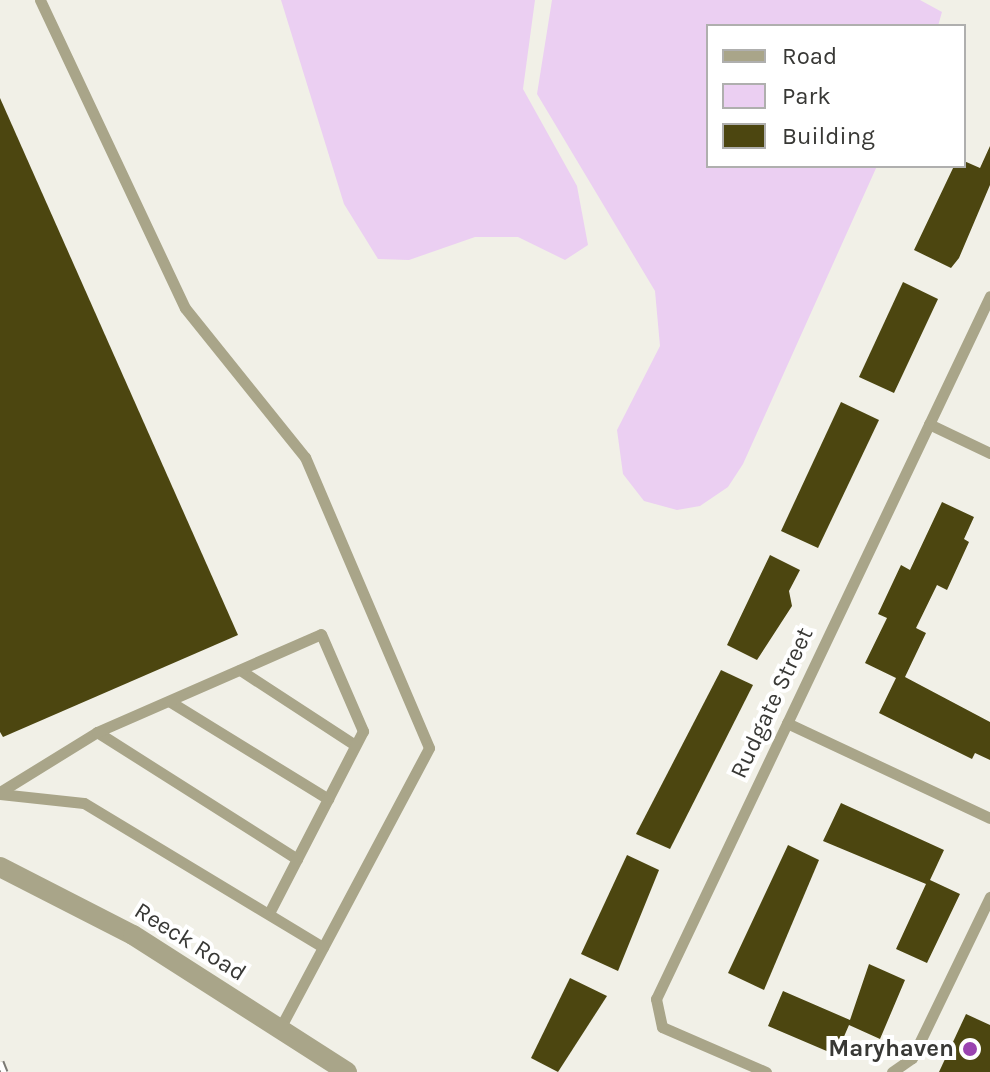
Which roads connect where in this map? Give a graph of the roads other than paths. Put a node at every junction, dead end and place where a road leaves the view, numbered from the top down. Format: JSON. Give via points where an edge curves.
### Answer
{"nodes":[{"id":1,"x":40,"y":0,"type":"edge"},
{"id":2,"x":990,"y":296,"type":"edge"},
{"id":3,"x":929,"y":424,"type":"junction"},
{"id":4,"x":990,"y":453,"type":"edge"},
{"id":5,"x":240,"y":670,"type":"junction"},
{"id":6,"x":169,"y":701,"type":"junction"},
{"id":7,"x":787,"y":723,"type":"junction"},
{"id":8,"x":97,"y":732,"type":"junction"},
{"id":9,"x":355,"y":745,"type":"junction"},
{"id":10,"x":0,"y":793,"type":"edge"},
{"id":11,"x":328,"y":799,"type":"junction"},
{"id":12,"x":990,"y":818,"type":"edge"},
{"id":13,"x":297,"y":859,"type":"junction"},
{"id":14,"x":0,"y":867,"type":"edge"},
{"id":15,"x":990,"y":897,"type":"edge"},
{"id":16,"x":269,"y":913,"type":"junction"},
{"id":17,"x":323,"y":947,"type":"junction"},
{"id":18,"x":280,"y":1028,"type":"junction"},
{"id":19,"x":898,"y":1070,"type":"edge"},
{"id":20,"x":347,"y":1072,"type":"edge"},
{"id":21,"x":766,"y":1072,"type":"edge"}],
"edges":[{"from":1,"to":17,"type":"lane","via":[[185,308],[305,457],[429,748]]},
{"from":2,"to":3,"type":"lane","name":"Rudgate Street"},
{"from":3,"to":4,"type":"lane"},
{"from":3,"to":7,"type":"lane","name":"Rudgate Street"},
{"from":5,"to":6,"type":"lane"},
{"from":5,"to":9,"type":"lane"},
{"from":5,"to":9,"type":"lane","via":[[321,634],[363,731]]},
{"from":6,"to":8,"type":"lane"},
{"from":6,"to":11,"type":"lane"},
{"from":7,"to":12,"type":"lane"},
{"from":7,"to":21,"type":"lane","name":"Rudgate Street","via":[[654,1014],[662,1027]]},
{"from":8,"to":10,"type":"lane"},
{"from":8,"to":13,"type":"lane"},
{"from":9,"to":11,"type":"lane"},
{"from":10,"to":16,"type":"lane","via":[[84,803]]},
{"from":11,"to":13,"type":"lane"},
{"from":13,"to":16,"type":"lane"},
{"from":14,"to":18,"type":"street","name":"Reeck Road","via":[[133,935]]},
{"from":15,"to":19,"type":"lane","via":[[912,1058]]},
{"from":16,"to":17,"type":"lane"},
{"from":17,"to":18,"type":"lane"},
{"from":18,"to":20,"type":"street","name":"Reeck Road"}]}
